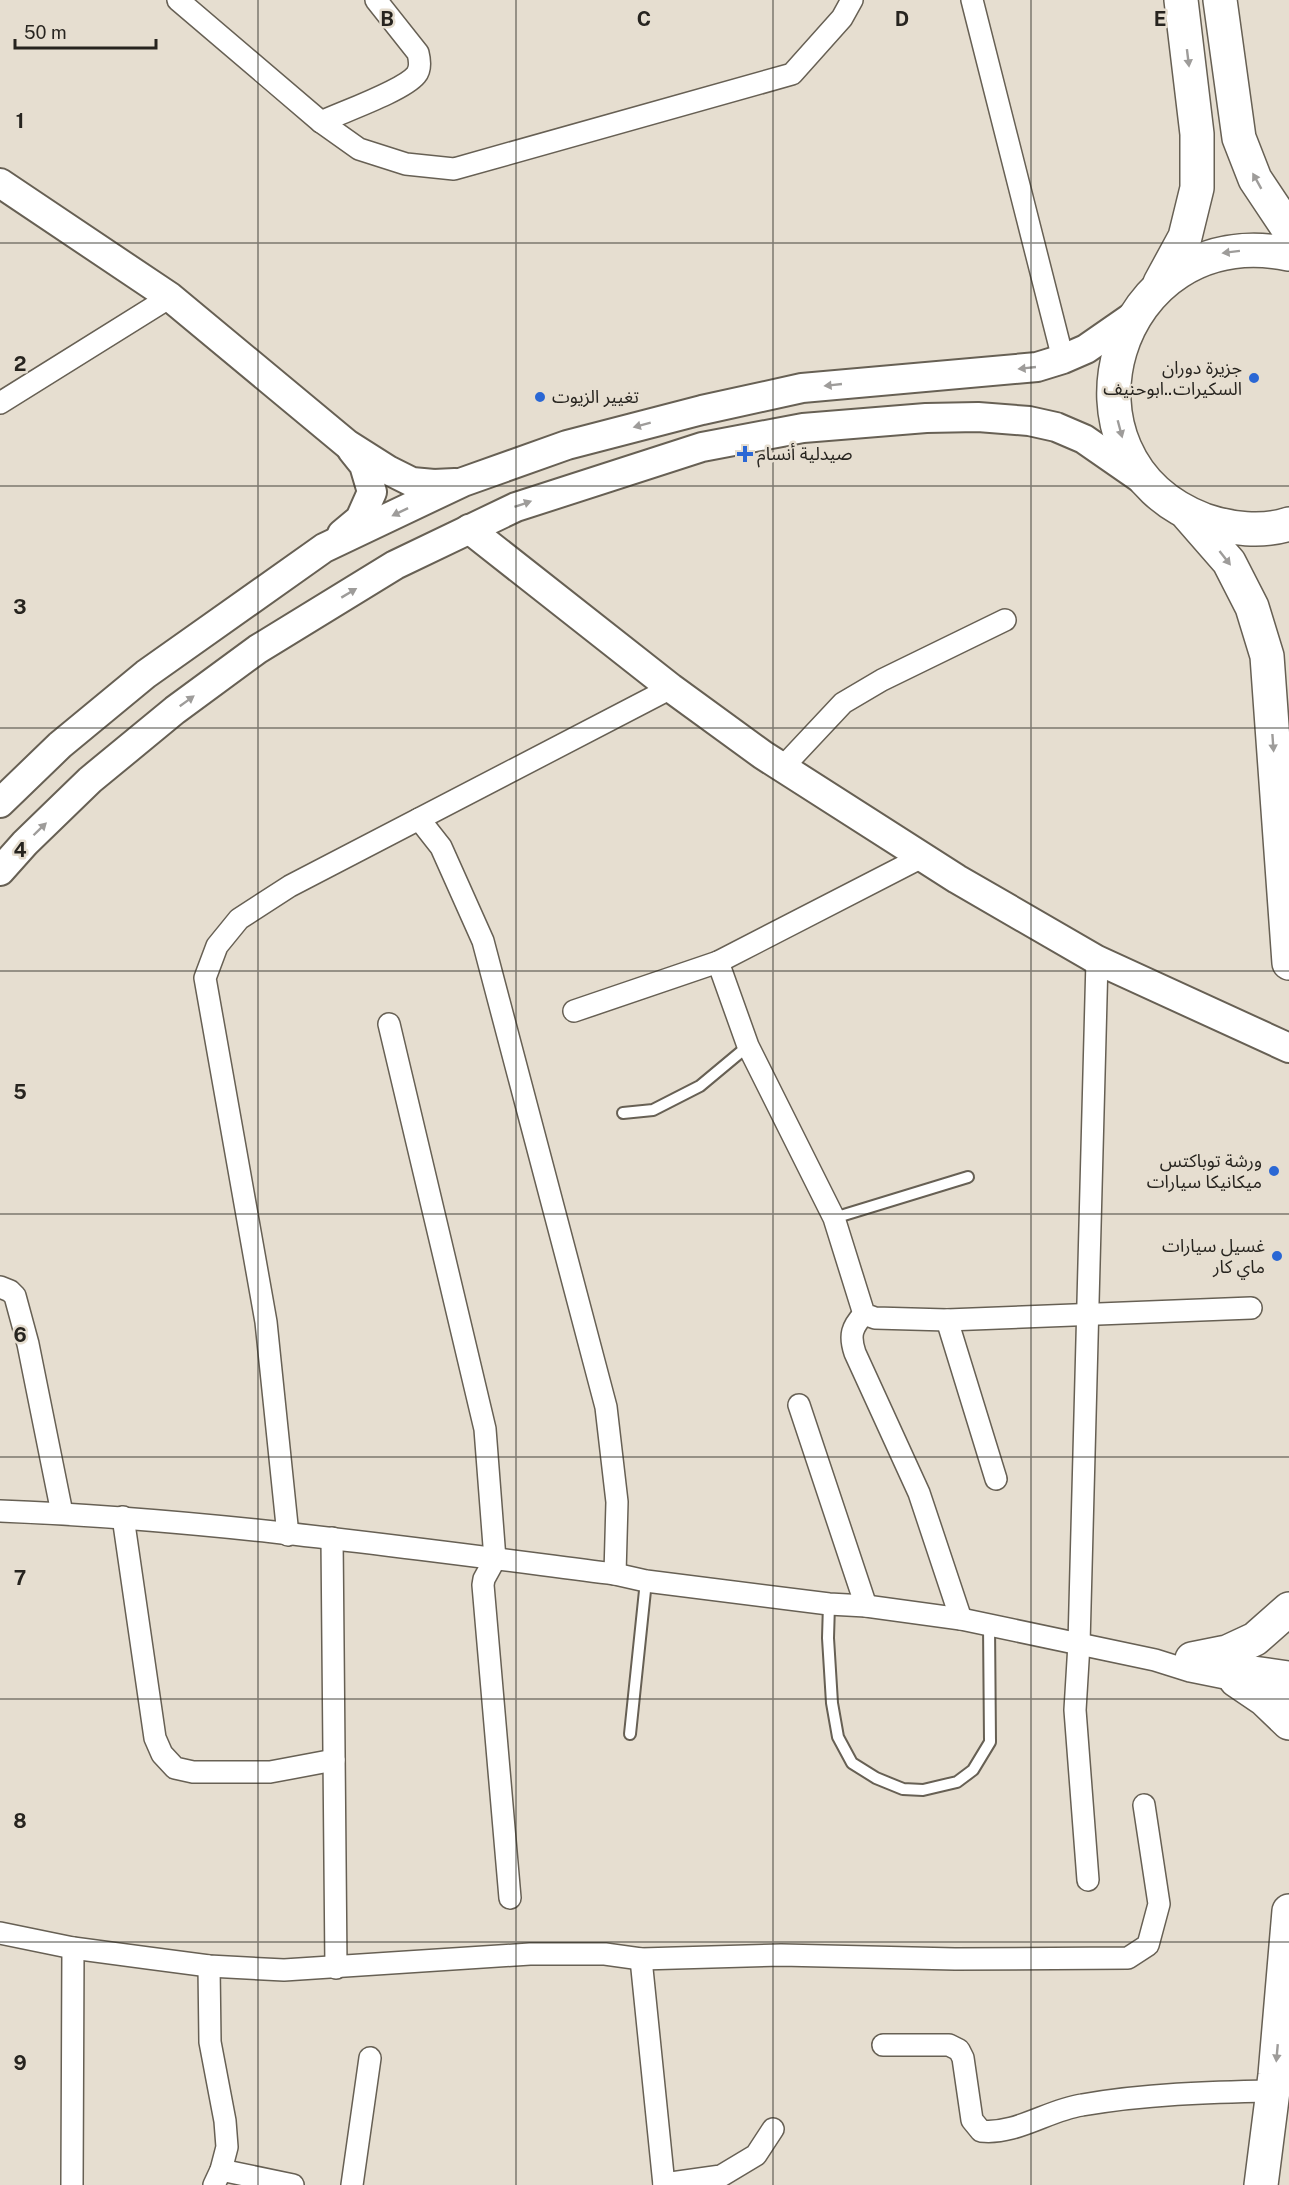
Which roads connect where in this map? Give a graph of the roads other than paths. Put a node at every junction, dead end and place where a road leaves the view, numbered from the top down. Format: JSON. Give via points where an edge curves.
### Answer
{"nodes":[{"id":1,"x":178,"y":0,"type":"edge"},
{"id":2,"x":376,"y":0,"type":"edge"},
{"id":3,"x":852,"y":0,"type":"edge"},
{"id":4,"x":972,"y":0,"type":"edge"},
{"id":5,"x":1181,"y":0,"type":"edge"},
{"id":6,"x":1220,"y":0,"type":"edge"},
{"id":7,"x":321,"y":122,"type":"junction"},
{"id":8,"x":0,"y":183,"type":"edge"},
{"id":9,"x":1289,"y":230,"type":"edge"},
{"id":10,"x":1289,"y":255,"type":"edge"},
{"id":11,"x":1157,"y":288,"type":"junction"},
{"id":12,"x":170,"y":297,"type":"junction"},
{"id":13,"x":1135,"y":315,"type":"junction"},
{"id":14,"x":1063,"y":359,"type":"junction"},
{"id":15,"x":0,"y":403,"type":"edge"},
{"id":16,"x":347,"y":444,"type":"junction"},
{"id":17,"x":463,"y":482,"type":"junction"},
{"id":18,"x":1150,"y":484,"type":"junction"},
{"id":19,"x":1187,"y":513,"type":"junction"},
{"id":20,"x":1289,"y":524,"type":"edge"},
{"id":21,"x":469,"y":529,"type":"junction"},
{"id":22,"x":324,"y":548,"type":"junction"},
{"id":23,"x":1005,"y":620,"type":"dead end"},
{"id":24,"x":671,"y":688,"type":"junction"},
{"id":25,"x":783,"y":768,"type":"junction"},
{"id":26,"x":0,"y":804,"type":"edge"},
{"id":27,"x":419,"y":819,"type":"junction"},
{"id":28,"x":922,"y":857,"type":"junction"},
{"id":29,"x":0,"y":871,"type":"edge"},
{"id":30,"x":1097,"y":960,"type":"junction"},
{"id":31,"x":718,"y":962,"type":"junction"},
{"id":32,"x":1289,"y":963,"type":"edge"},
{"id":33,"x":574,"y":1011,"type":"dead end"},
{"id":34,"x":389,"y":1024,"type":"dead end"},
{"id":35,"x":748,"y":1047,"type":"junction"},
{"id":36,"x":1289,"y":1048,"type":"edge"},
{"id":37,"x":623,"y":1113,"type":"dead end"},
{"id":38,"x":968,"y":1177,"type":"dead end"},
{"id":39,"x":834,"y":1218,"type":"junction"},
{"id":40,"x":0,"y":1287,"type":"edge"},
{"id":41,"x":1251,"y":1308,"type":"dead end"},
{"id":42,"x":864,"y":1314,"type":"junction"},
{"id":43,"x":1088,"y":1314,"type":"junction"},
{"id":44,"x":946,"y":1320,"type":"junction"},
{"id":45,"x":799,"y":1405,"type":"dead end"},
{"id":46,"x":996,"y":1479,"type":"dead end"},
{"id":47,"x":0,"y":1511,"type":"edge"},
{"id":48,"x":62,"y":1514,"type":"junction"},
{"id":49,"x":123,"y":1517,"type":"junction"},
{"id":50,"x":288,"y":1535,"type":"junction"},
{"id":51,"x":332,"y":1538,"type":"junction"},
{"id":52,"x":495,"y":1559,"type":"junction"},
{"id":53,"x":615,"y":1574,"type":"junction"},
{"id":54,"x":646,"y":1581,"type":"junction"},
{"id":55,"x":829,"y":1604,"type":"junction"},
{"id":56,"x":866,"y":1606,"type":"junction"},
{"id":57,"x":1289,"y":1609,"type":"edge"},
{"id":58,"x":961,"y":1619,"type":"junction"},
{"id":59,"x":989,"y":1625,"type":"junction"},
{"id":60,"x":1079,"y":1644,"type":"junction"},
{"id":61,"x":1192,"y":1659,"type":"junction"},
{"id":62,"x":1155,"y":1660,"type":"junction"},
{"id":63,"x":1289,"y":1672,"type":"edge"},
{"id":64,"x":1236,"y":1680,"type":"junction"},
{"id":65,"x":1289,"y":1691,"type":"edge"},
{"id":66,"x":1289,"y":1723,"type":"edge"},
{"id":67,"x":630,"y":1734,"type":"dead end"},
{"id":68,"x":334,"y":1760,"type":"junction"},
{"id":69,"x":1144,"y":1805,"type":"dead end"},
{"id":70,"x":1088,"y":1880,"type":"dead end"},
{"id":71,"x":510,"y":1898,"type":"dead end"},
{"id":72,"x":1289,"y":1911,"type":"edge"},
{"id":73,"x":0,"y":1933,"type":"edge"},
{"id":74,"x":73,"y":1948,"type":"junction"},
{"id":75,"x":641,"y":1959,"type":"junction"},
{"id":76,"x":209,"y":1966,"type":"junction"},
{"id":77,"x":336,"y":1968,"type":"junction"},
{"id":78,"x":883,"y":2045,"type":"dead end"},
{"id":79,"x":370,"y":2058,"type":"dead end"},
{"id":80,"x":1273,"y":2091,"type":"junction"},
{"id":81,"x":773,"y":2129,"type":"dead end"},
{"id":82,"x":217,"y":2178,"type":"edge"},
{"id":83,"x":72,"y":2185,"type":"edge"},
{"id":84,"x":292,"y":2185,"type":"edge"},
{"id":85,"x":352,"y":2185,"type":"edge"},
{"id":86,"x":664,"y":2185,"type":"edge"},
{"id":87,"x":1261,"y":2185,"type":"edge"}],
"edges":[{"from":1,"to":7,"type":"street"},
{"from":2,"to":7,"type":"street","via":[[418,53],[421,63],[417,74],[404,86]]},
{"from":3,"to":7,"type":"street","via":[[843,18],[792,74],[454,169],[406,164],[359,149]]},
{"from":4,"to":14,"type":"street"},
{"from":5,"to":11,"type":"main road","one_way":true,"via":[[1197,134],[1197,188],[1185,237]]},
{"from":9,"to":6,"type":"main road","one_way":true,"via":[[1255,179],[1239,138]]},
{"from":8,"to":12,"type":"main road"},
{"from":10,"to":11,"type":"main road","one_way":true,"via":[[1253,250],[1218,254],[1185,267]]},
{"from":11,"to":13,"type":"main road"},
{"from":12,"to":15,"type":"street"},
{"from":12,"to":16,"type":"main road"},
{"from":13,"to":14,"type":"main road","via":[[1086,349]]},
{"from":13,"to":18,"type":"main road","one_way":true,"via":[[1121,343],[1114,372],[1114,403],[1119,432],[1132,460]]},
{"from":14,"to":17,"type":"main road","one_way":true,"via":[[1037,367],[802,388],[567,445]]},
{"from":16,"to":17,"type":"main road","via":[[412,482]]},
{"from":16,"to":22,"type":"main road","via":[[364,465],[372,492],[360,519]]},
{"from":17,"to":22,"type":"main road","one_way":true},
{"from":18,"to":19,"type":"main road"},
{"from":21,"to":18,"type":"main road","one_way":true,"via":[[516,507],[702,447],[803,428],[926,418],[978,417],[1056,427],[1084,439]]},
{"from":19,"to":20,"type":"main road","via":[[1218,525],[1250,529]]},
{"from":19,"to":32,"type":"main road","one_way":true,"via":[[1229,562],[1252,607],[1267,656]]},
{"from":21,"to":24,"type":"main road"},
{"from":29,"to":21,"type":"main road","one_way":true,"via":[[90,780],[258,649],[395,565]]},
{"from":22,"to":26,"type":"main road","via":[[146,674],[60,745]]},
{"from":23,"to":25,"type":"street","via":[[843,703]]},
{"from":24,"to":25,"type":"main road"},
{"from":24,"to":27,"type":"street"},
{"from":25,"to":28,"type":"main road"},
{"from":27,"to":50,"type":"street","via":[[290,886],[238,919],[217,946],[205,978],[266,1322]]},
{"from":27,"to":53,"type":"street","via":[[441,847],[483,941],[603,1396],[617,1502]]},
{"from":28,"to":30,"type":"main road"},
{"from":28,"to":31,"type":"street"},
{"from":30,"to":36,"type":"main road"},
{"from":30,"to":43,"type":"street"},
{"from":31,"to":33,"type":"street"},
{"from":31,"to":35,"type":"street"},
{"from":34,"to":52,"type":"street","via":[[485,1429]]},
{"from":35,"to":37,"type":"lane","via":[[690,1091],[653,1110]]},
{"from":35,"to":39,"type":"street"},
{"from":38,"to":39,"type":"lane"},
{"from":39,"to":42,"type":"street"},
{"from":40,"to":48,"type":"street","via":[[15,1296]]},
{"from":41,"to":43,"type":"street"},
{"from":42,"to":44,"type":"street","via":[[875,1318]]},
{"from":42,"to":58,"type":"street","via":[[851,1333],[855,1353],[918,1493]]},
{"from":43,"to":44,"type":"street"},
{"from":43,"to":60,"type":"street"},
{"from":44,"to":46,"type":"street"},
{"from":45,"to":56,"type":"street"},
{"from":47,"to":48,"type":"street"},
{"from":48,"to":49,"type":"street"},
{"from":49,"to":50,"type":"street"},
{"from":49,"to":68,"type":"street","via":[[155,1738],[162,1754],[175,1768],[193,1772],[270,1772]]},
{"from":50,"to":51,"type":"street"},
{"from":51,"to":52,"type":"street"},
{"from":51,"to":68,"type":"street"},
{"from":52,"to":53,"type":"street"},
{"from":52,"to":71,"type":"street","via":[[483,1586]]},
{"from":53,"to":54,"type":"street"},
{"from":54,"to":55,"type":"street"},
{"from":54,"to":67,"type":"lane"},
{"from":55,"to":56,"type":"street"},
{"from":55,"to":59,"type":"lane","via":[[832,1703],[838,1737],[852,1763],[876,1779],[903,1789],[923,1790],[957,1782],[974,1770],[990,1742]]},
{"from":56,"to":58,"type":"street"},
{"from":57,"to":61,"type":"main road","via":[[1255,1639],[1227,1652]]},
{"from":58,"to":59,"type":"street"},
{"from":59,"to":60,"type":"street"},
{"from":60,"to":62,"type":"street"},
{"from":60,"to":70,"type":"street","via":[[1075,1710]]},
{"from":61,"to":62,"type":"street"},
{"from":61,"to":63,"type":"street"},
{"from":62,"to":64,"type":"street"},
{"from":64,"to":65,"type":"street"},
{"from":64,"to":66,"type":"main road"},
{"from":68,"to":77,"type":"street"},
{"from":69,"to":75,"type":"street","via":[[1159,1904],[1148,1945],[1128,1958],[781,1955]]},
{"from":72,"to":80,"type":"main road","one_way":true},
{"from":73,"to":74,"type":"street"},
{"from":74,"to":76,"type":"street"},
{"from":74,"to":83,"type":"street"},
{"from":75,"to":77,"type":"street","via":[[605,1954],[530,1954]]},
{"from":75,"to":86,"type":"street"},
{"from":76,"to":77,"type":"street"},
{"from":76,"to":82,"type":"street","via":[[210,2042],[227,2147]]},
{"from":78,"to":80,"type":"street","via":[[949,2045],[959,2050],[972,2120],[981,2131],[996,2133],[1079,2105],[1184,2092]]},
{"from":79,"to":85,"type":"street"},
{"from":80,"to":87,"type":"main road"},
{"from":81,"to":86,"type":"street","via":[[756,2155],[721,2176]]},
{"from":82,"to":84,"type":"street"}]}
